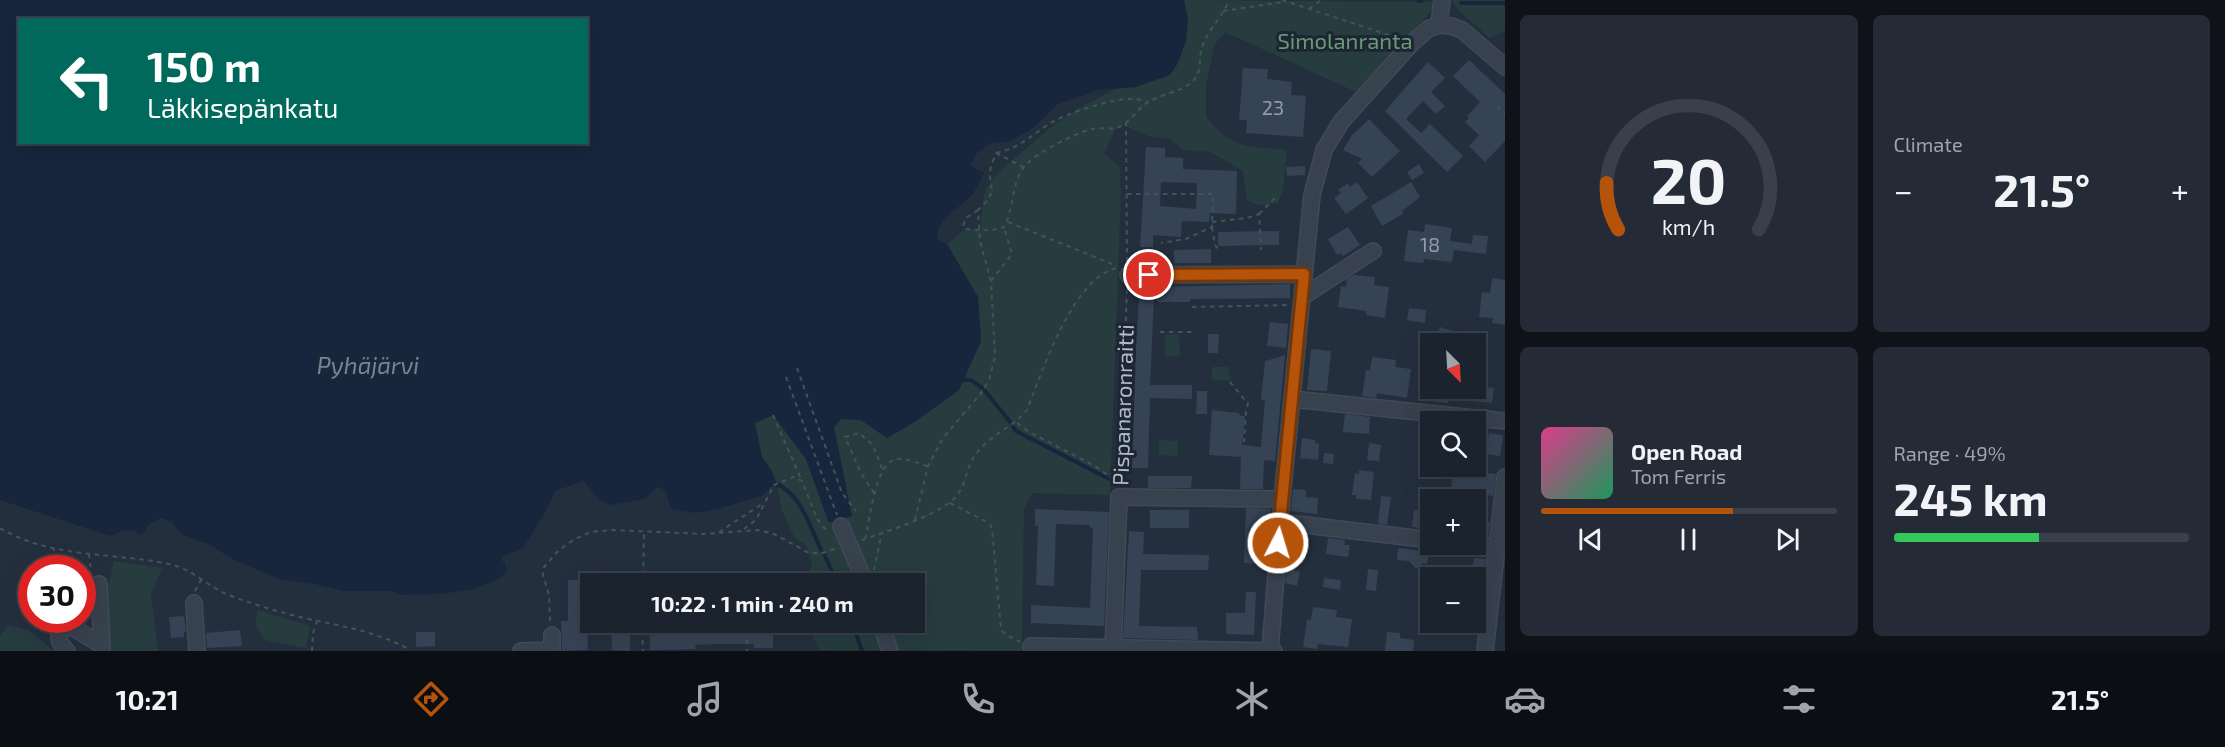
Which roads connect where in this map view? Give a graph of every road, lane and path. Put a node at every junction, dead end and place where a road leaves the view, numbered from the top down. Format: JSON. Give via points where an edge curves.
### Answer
{"nodes":[{"id":1,"x":1229,"y":0,"type":"edge"},
{"id":2,"x":1321,"y":0,"type":"edge"},
{"id":3,"x":1442,"y":0,"type":"edge"},
{"id":4,"x":1283,"y":1,"type":"edge"},
{"id":5,"x":1308,"y":10,"type":"junction"},
{"id":6,"x":1223,"y":11,"type":"junction"},
{"id":7,"x":1439,"y":25,"type":"junction"},
{"id":8,"x":1412,"y":43,"type":"junction"},
{"id":9,"x":1505,"y":67,"type":"edge"},
{"id":10,"x":1148,"y":102,"type":"junction"},
{"id":11,"x":1497,"y":106,"type":"dead end"},
{"id":12,"x":1505,"y":114,"type":"edge"},
{"id":13,"x":1126,"y":122,"type":"junction"},
{"id":14,"x":996,"y":153,"type":"junction"},
{"id":15,"x":1024,"y":167,"type":"junction"},
{"id":16,"x":1127,"y":194,"type":"junction"},
{"id":17,"x":1276,"y":196,"type":"dead end"},
{"id":18,"x":978,"y":210,"type":"junction"},
{"id":19,"x":1259,"y":214,"type":"junction"},
{"id":20,"x":1007,"y":221,"type":"junction"},
{"id":21,"x":1212,"y":222,"type":"junction"},
{"id":22,"x":1004,"y":227,"type":"junction"},
{"id":23,"x":1212,"y":227,"type":"junction"},
{"id":24,"x":978,"y":228,"type":"junction"},
{"id":25,"x":1161,"y":243,"type":"dead end"},
{"id":26,"x":1218,"y":249,"type":"dead end"},
{"id":27,"x":1261,"y":250,"type":"dead end"},
{"id":28,"x":1373,"y":251,"type":"dead end"},
{"id":29,"x":1123,"y":271,"type":"junction"},
{"id":30,"x":1304,"y":274,"type":"junction"},
{"id":31,"x":991,"y":281,"type":"junction"},
{"id":32,"x":1295,"y":301,"type":"junction"},
{"id":33,"x":1192,"y":307,"type":"dead end"},
{"id":34,"x":1160,"y":332,"type":"dead end"},
{"id":35,"x":1192,"y":332,"type":"dead end"},
{"id":36,"x":797,"y":368,"type":"dead end"},
{"id":37,"x":786,"y":377,"type":"dead end"},
{"id":38,"x":1230,"y":382,"type":"dead end"},
{"id":39,"x":1292,"y":399,"type":"junction"},
{"id":40,"x":773,"y":415,"type":"dead end"},
{"id":41,"x":1505,"y":421,"type":"edge"},
{"id":42,"x":1016,"y":422,"type":"junction"},
{"id":43,"x":1244,"y":441,"type":"dead end"},
{"id":44,"x":928,"y":466,"type":"junction"},
{"id":45,"x":883,"y":471,"type":"junction"},
{"id":46,"x":1505,"y":477,"type":"edge"},
{"id":47,"x":802,"y":481,"type":"junction"},
{"id":48,"x":1119,"y":491,"type":"junction"},
{"id":49,"x":874,"y":493,"type":"junction"},
{"id":50,"x":1282,"y":499,"type":"junction"},
{"id":51,"x":765,"y":503,"type":"junction"},
{"id":52,"x":950,"y":504,"type":"junction"},
{"id":53,"x":856,"y":510,"type":"dead end"},
{"id":54,"x":915,"y":520,"type":"junction"},
{"id":55,"x":1280,"y":522,"type":"junction"},
{"id":56,"x":0,"y":528,"type":"edge"},
{"id":57,"x":744,"y":529,"type":"junction"},
{"id":58,"x":836,"y":530,"type":"junction"},
{"id":59,"x":644,"y":532,"type":"junction"},
{"id":60,"x":718,"y":532,"type":"junction"},
{"id":61,"x":882,"y":532,"type":"junction"},
{"id":62,"x":865,"y":539,"type":"junction"},
{"id":63,"x":1420,"y":539,"type":"edge"},
{"id":64,"x":850,"y":544,"type":"junction"},
{"id":65,"x":1500,"y":548,"type":"edge"},
{"id":66,"x":54,"y":549,"type":"junction"},
{"id":67,"x":89,"y":554,"type":"junction"},
{"id":68,"x":52,"y":555,"type":"edge"},
{"id":69,"x":874,"y":570,"type":"dead end"},
{"id":70,"x":643,"y":573,"type":"edge"},
{"id":71,"x":862,"y":573,"type":"edge"},
{"id":72,"x":99,"y":584,"type":"joint"},
{"id":73,"x":194,"y":603,"type":"dead end"},
{"id":74,"x":317,"y":621,"type":"junction"},
{"id":75,"x":642,"y":633,"type":"edge"},
{"id":76,"x":747,"y":633,"type":"edge"},
{"id":77,"x":884,"y":633,"type":"edge"},
{"id":78,"x":552,"y":646,"type":"edge"},
{"id":79,"x":1031,"y":646,"type":"joint"},
{"id":80,"x":102,"y":648,"type":"edge"},
{"id":81,"x":1113,"y":650,"type":"edge"},
{"id":82,"x":67,"y":651,"type":"edge"},
{"id":83,"x":197,"y":651,"type":"edge"},
{"id":84,"x":312,"y":651,"type":"edge"},
{"id":85,"x":407,"y":651,"type":"edge"},
{"id":86,"x":521,"y":651,"type":"edge"},
{"id":87,"x":643,"y":651,"type":"edge"},
{"id":88,"x":747,"y":651,"type":"edge"},
{"id":89,"x":890,"y":651,"type":"edge"},
{"id":90,"x":1272,"y":651,"type":"edge"},
{"id":91,"x":1485,"y":651,"type":"edge"}],
"edges":[{"from":1,"to":6,"type":"path"},
{"from":2,"to":5,"type":"path"},
{"from":3,"to":7,"type":"street"},
{"from":4,"to":5,"type":"path"},
{"from":4,"to":6,"type":"path"},
{"from":5,"to":8,"type":"path"},
{"from":6,"to":10,"type":"path","via":[[1204,41],[1197,77],[1190,84]]},
{"from":7,"to":8,"type":"street"},
{"from":7,"to":9,"type":"street","via":[[1462,30]]},
{"from":8,"to":30,"type":"street","via":[[1341,122],[1324,150],[1312,195]]},
{"from":10,"to":13,"type":"path"},
{"from":10,"to":14,"type":"path","via":[[1134,98],[1112,101],[1072,113],[1050,123],[1026,142]]},
{"from":11,"to":12,"type":"path"},
{"from":13,"to":15,"type":"path","via":[[1063,140]]},
{"from":13,"to":16,"type":"path","name":"Pispanaronraitti"},
{"from":14,"to":15,"type":"path"},
{"from":14,"to":18,"type":"path","via":[[990,171],[993,190]]},
{"from":15,"to":20,"type":"path"},
{"from":16,"to":21,"type":"path","via":[[1213,194]]},
{"from":16,"to":29,"type":"path","name":"Pispanaronraitti"},
{"from":17,"to":19,"type":"path"},
{"from":18,"to":24,"type":"path"},
{"from":18,"to":24,"type":"path","via":[[966,218],[963,226]]},
{"from":19,"to":21,"type":"path"},
{"from":19,"to":27,"type":"path"},
{"from":20,"to":22,"type":"path"},
{"from":20,"to":29,"type":"path"},
{"from":21,"to":23,"type":"path"},
{"from":22,"to":24,"type":"path","via":[[991,231]]},
{"from":22,"to":31,"type":"path","via":[[1012,254]]},
{"from":23,"to":25,"type":"path","via":[[1186,239]]},
{"from":23,"to":26,"type":"path"},
{"from":24,"to":31,"type":"path"},
{"from":28,"to":32,"type":"street"},
{"from":29,"to":30,"type":"street"},
{"from":29,"to":42,"type":"path","via":[[1103,273],[1083,292],[1065,320],[1027,410]]},
{"from":29,"to":48,"type":"path","name":"Pispanaronraitti"},
{"from":30,"to":32,"type":"street"},
{"from":31,"to":44,"type":"path","via":[[995,357],[989,380],[943,438]]},
{"from":32,"to":33,"type":"path"},
{"from":32,"to":39,"type":"street"},
{"from":34,"to":35,"type":"path"},
{"from":36,"to":53,"type":"path","via":[[842,493]]},
{"from":37,"to":58,"type":"path"},
{"from":38,"to":43,"type":"path","via":[[1248,404]]},
{"from":39,"to":41,"type":"street"},
{"from":39,"to":50,"type":"street"},
{"from":40,"to":47,"type":"path"},
{"from":42,"to":48,"type":"path","via":[[1095,466]]},
{"from":42,"to":52,"type":"path","via":[[984,445],[971,460],[959,493]]},
{"from":44,"to":45,"type":"path","via":[[898,458]]},
{"from":44,"to":54,"type":"path"},
{"from":45,"to":49,"type":"path"},
{"from":45,"to":49,"type":"path","via":[[873,445],[859,433],[845,437]]},
{"from":46,"to":65,"type":"street"},
{"from":47,"to":51,"type":"path","via":[[794,477],[774,485]]},
{"from":47,"to":58,"type":"path","via":[[817,519]]},
{"from":48,"to":50,"type":"street"},
{"from":48,"to":81,"type":"street","name":"Pispanaronraitti"},
{"from":49,"to":62,"type":"path"},
{"from":50,"to":55,"type":"street"},
{"from":51,"to":57,"type":"path","via":[[756,520]]},
{"from":51,"to":60,"type":"path"},
{"from":52,"to":54,"type":"path"},
{"from":52,"to":79,"type":"path","via":[[971,512],[992,528],[1001,630]]},
{"from":54,"to":61,"type":"path"},
{"from":55,"to":63,"type":"street"},
{"from":55,"to":90,"type":"street"},
{"from":56,"to":66,"type":"path","via":[[27,542]]},
{"from":57,"to":60,"type":"path"},
{"from":57,"to":64,"type":"path","via":[[774,534],[809,553],[823,553]]},
{"from":58,"to":64,"type":"street"},
{"from":59,"to":60,"type":"path"},
{"from":59,"to":70,"type":"path"},
{"from":59,"to":78,"type":"path","via":[[591,532],[551,558],[543,575],[549,595]]},
{"from":61,"to":62,"type":"path"},
{"from":61,"to":69,"type":"path"},
{"from":62,"to":64,"type":"path"},
{"from":64,"to":71,"type":"street"},
{"from":65,"to":91,"type":"street"},
{"from":66,"to":67,"type":"path"},
{"from":66,"to":68,"type":"path"},
{"from":67,"to":72,"type":"path","via":[[92,582]]},
{"from":67,"to":74,"type":"path","via":[[143,558],[184,567],[230,596]]},
{"from":72,"to":80,"type":"street"},
{"from":73,"to":83,"type":"street"},
{"from":74,"to":84,"type":"path"},
{"from":74,"to":85,"type":"path","via":[[372,633]]},
{"from":75,"to":87,"type":"path"},
{"from":76,"to":88,"type":"path"},
{"from":77,"to":89,"type":"street"},
{"from":78,"to":86,"type":"street"},
{"from":79,"to":81,"type":"street"},
{"from":80,"to":82,"type":"street","via":[[70,626],[60,631],[58,638]]},
{"from":81,"to":90,"type":"street"}]}
